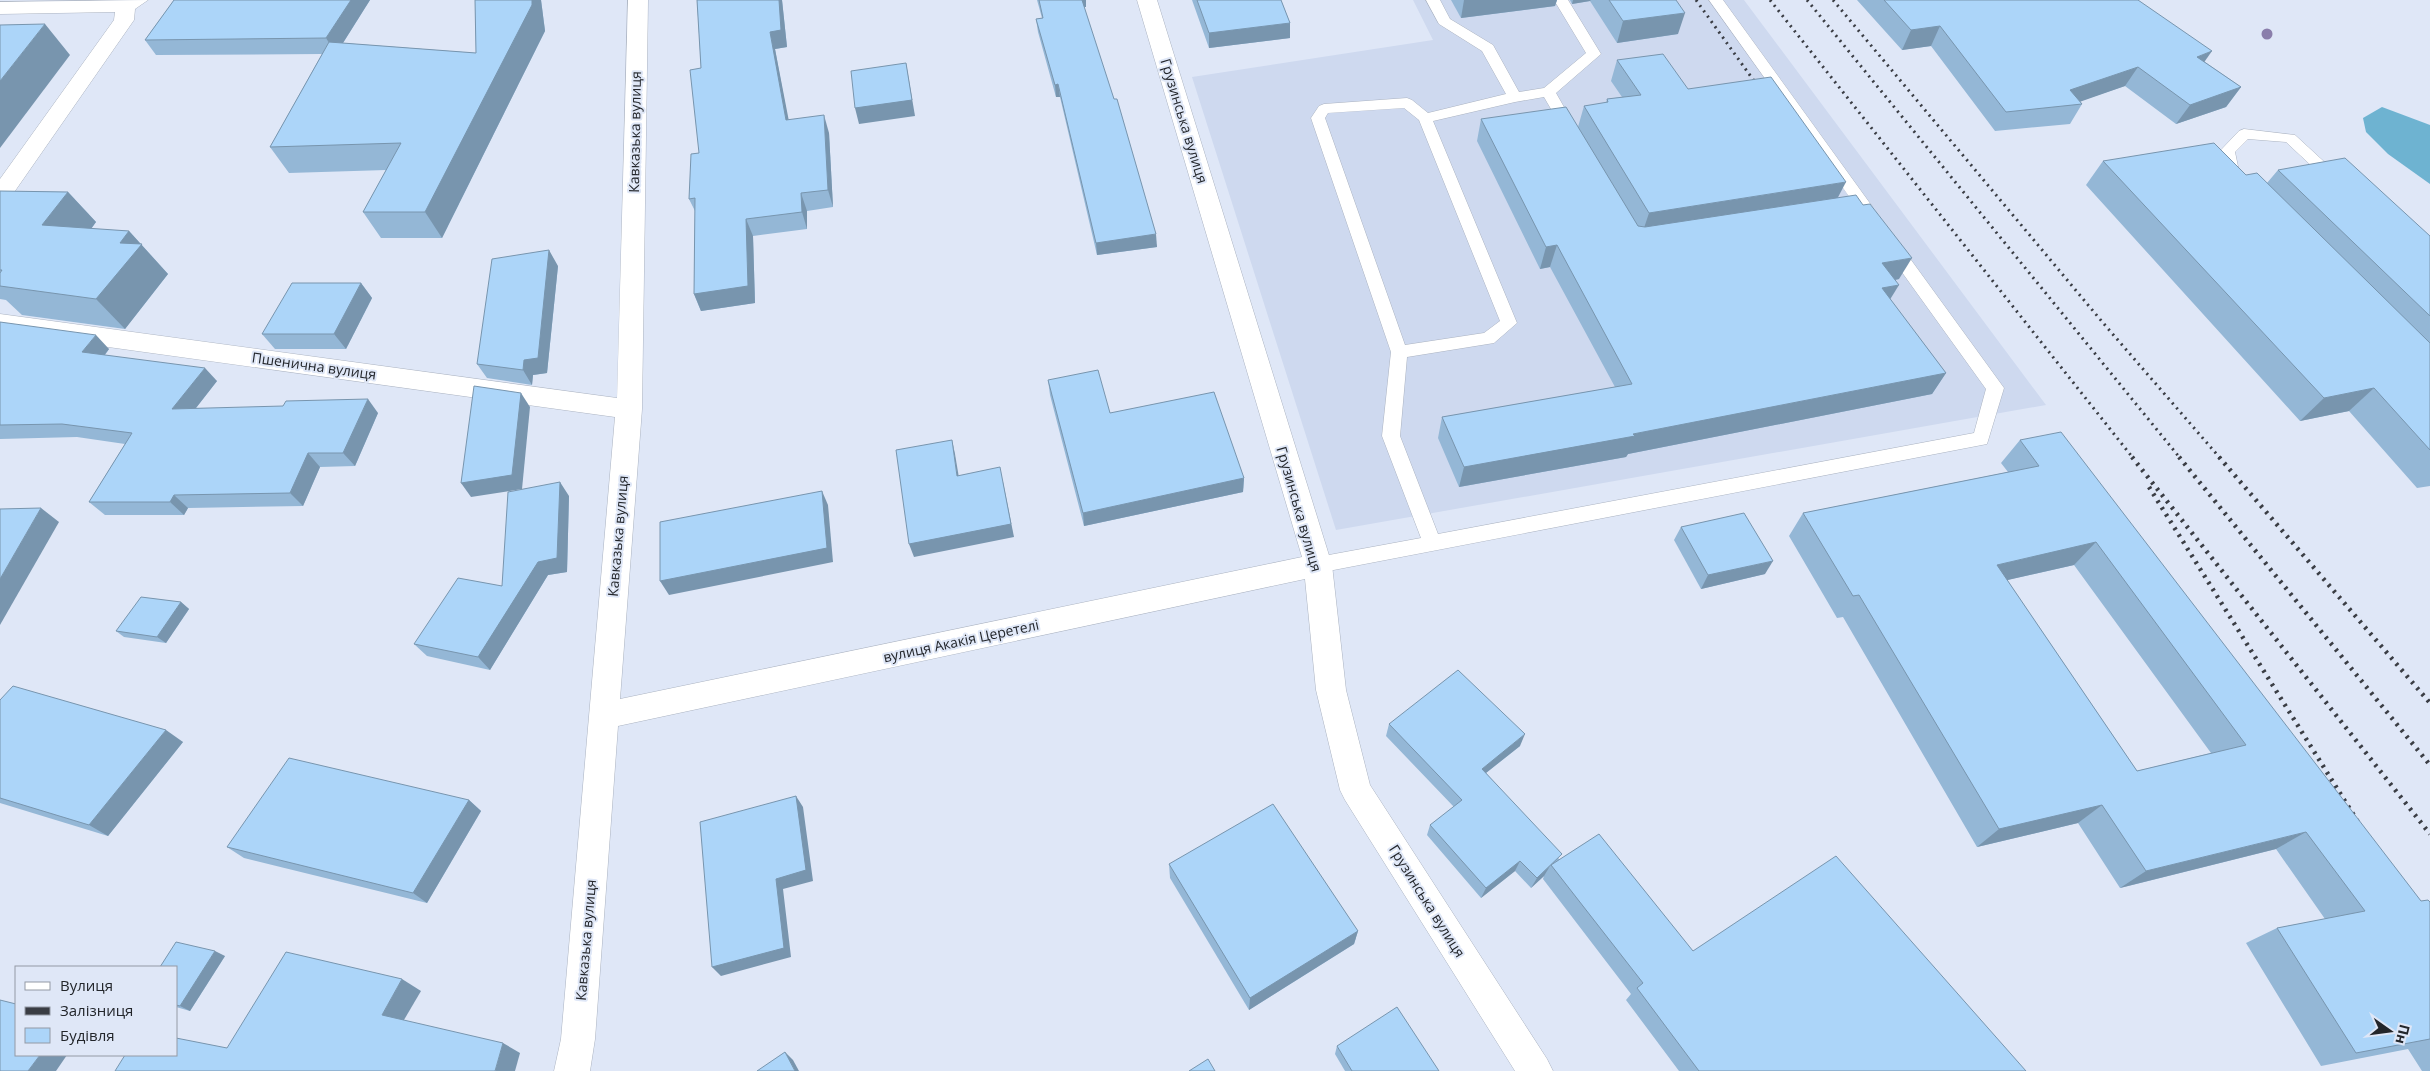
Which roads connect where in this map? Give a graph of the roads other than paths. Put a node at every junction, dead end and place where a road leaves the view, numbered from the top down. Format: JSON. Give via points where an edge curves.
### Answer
{"nodes":[{"id":1,"x":638,"y":0,"type":"edge"},
{"id":2,"x":1147,"y":0,"type":"edge"},
{"id":3,"x":1433,"y":0,"type":"edge"},
{"id":4,"x":1560,"y":0,"type":"edge"},
{"id":5,"x":1716,"y":0,"type":"edge"},
{"id":6,"x":132,"y":3,"type":"edge"},
{"id":7,"x":0,"y":8,"type":"edge"},
{"id":8,"x":1548,"y":92,"type":"junction"},
{"id":9,"x":1516,"y":97,"type":"junction"},
{"id":10,"x":1425,"y":118,"type":"junction"},
{"id":11,"x":1578,"y":142,"type":"edge"},
{"id":12,"x":2346,"y":189,"type":"edge"},
{"id":13,"x":2247,"y":195,"type":"edge"},
{"id":14,"x":0,"y":196,"type":"edge"},
{"id":15,"x":1864,"y":206,"type":"junction"},
{"id":16,"x":1834,"y":210,"type":"edge"},
{"id":17,"x":0,"y":323,"type":"edge"},
{"id":18,"x":1399,"y":352,"type":"junction"},
{"id":19,"x":629,"y":409,"type":"junction"},
{"id":20,"x":1432,"y":543,"type":"junction"},
{"id":21,"x":1318,"y":565,"type":"junction"},
{"id":22,"x":604,"y":716,"type":"junction"},
{"id":23,"x":572,"y":1071,"type":"edge"},
{"id":24,"x":1535,"y":1071,"type":"edge"}],
"edges":[{"from":1,"to":19,"type":"street","name":"Кавказька вулиця"},
{"from":2,"to":21,"type":"street","name":"Грузинська вулиця"},
{"from":3,"to":9,"type":"lane","via":[[1444,21],[1488,48]]},
{"from":4,"to":8,"type":"lane","via":[[1594,54]]},
{"from":5,"to":15,"type":"lane"},
{"from":6,"to":7,"type":"street"},
{"from":6,"to":14,"type":"street","via":[[124,20]]},
{"from":8,"to":9,"type":"lane"},
{"from":8,"to":11,"type":"lane"},
{"from":9,"to":10,"type":"lane"},
{"from":10,"to":18,"type":"lane","via":[[1509,323],[1488,339]]},
{"from":10,"to":18,"type":"lane","via":[[1407,103],[1324,109],[1318,118]]},
{"from":12,"to":13,"type":"lane","via":[[2290,138],[2244,134],[2227,152],[2233,181]]},
{"from":15,"to":16,"type":"lane"},
{"from":15,"to":20,"type":"lane","via":[[1995,388],[1981,439]]},
{"from":17,"to":19,"type":"street","name":"Пшенична вулиця"},
{"from":18,"to":20,"type":"lane","via":[[1391,436]]},
{"from":19,"to":22,"type":"street","name":"Кавказька вулиця"},
{"from":20,"to":21,"type":"lane"},
{"from":21,"to":22,"type":"street","name":"вулиця Акакія Церетелі"},
{"from":21,"to":24,"type":"street","name":"Грузинська вулиця","via":[[1331,690],[1356,790]]},
{"from":22,"to":23,"type":"street","name":"Кавказька вулиця","via":[[578,1039]]}]}
